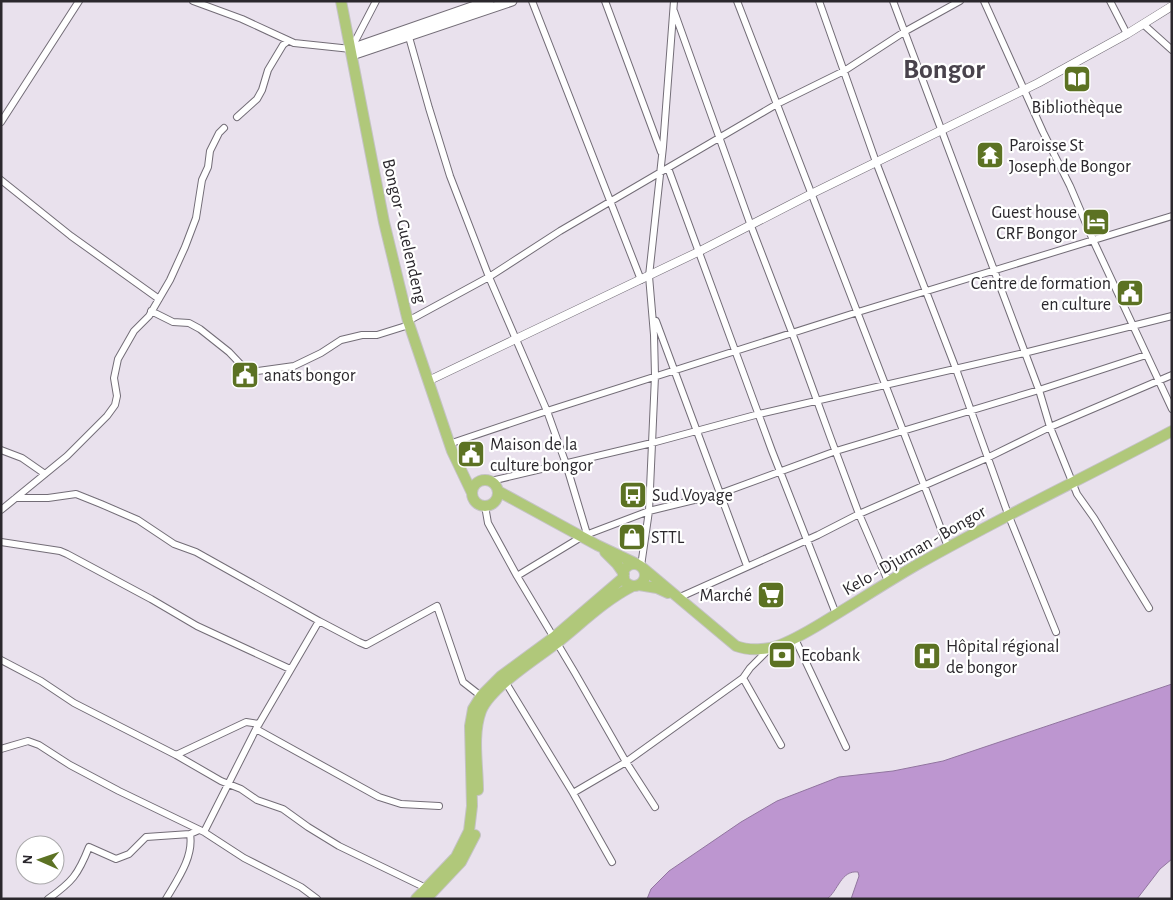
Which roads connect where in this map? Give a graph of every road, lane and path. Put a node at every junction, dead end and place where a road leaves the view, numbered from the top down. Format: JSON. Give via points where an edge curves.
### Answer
{"nodes":[{"id":1,"x":79,"y":1,"type":"edge"},
{"id":2,"x":193,"y":1,"type":"edge"},
{"id":3,"x":342,"y":1,"type":"edge"},
{"id":4,"x":376,"y":1,"type":"edge"},
{"id":5,"x":489,"y":1,"type":"edge"},
{"id":6,"x":512,"y":1,"type":"edge"},
{"id":7,"x":532,"y":1,"type":"edge"},
{"id":8,"x":605,"y":1,"type":"edge"},
{"id":9,"x":674,"y":1,"type":"edge"},
{"id":10,"x":737,"y":1,"type":"edge"},
{"id":11,"x":819,"y":1,"type":"edge"},
{"id":12,"x":893,"y":1,"type":"edge"},
{"id":13,"x":960,"y":1,"type":"edge"},
{"id":14,"x":984,"y":1,"type":"edge"},
{"id":15,"x":1110,"y":1,"type":"edge"},
{"id":16,"x":1172,"y":6,"type":"edge"},
{"id":17,"x":674,"y":11,"type":"junction"},
{"id":18,"x":1143,"y":24,"type":"junction"},
{"id":19,"x":904,"y":32,"type":"junction"},
{"id":20,"x":1127,"y":34,"type":"junction"},
{"id":21,"x":409,"y":37,"type":"junction"},
{"id":22,"x":288,"y":41,"type":"junction"},
{"id":23,"x":1172,"y":50,"type":"edge"},
{"id":24,"x":352,"y":52,"type":"junction"},
{"id":25,"x":844,"y":70,"type":"junction"},
{"id":26,"x":1023,"y":90,"type":"junction"},
{"id":27,"x":776,"y":104,"type":"junction"},
{"id":28,"x":238,"y":117,"type":"dead end"},
{"id":29,"x":1,"y":122,"type":"edge"},
{"id":30,"x":224,"y":128,"type":"dead end"},
{"id":31,"x":940,"y":132,"type":"junction"},
{"id":32,"x":718,"y":138,"type":"junction"},
{"id":33,"x":662,"y":155,"type":"junction"},
{"id":34,"x":876,"y":162,"type":"junction"},
{"id":35,"x":668,"y":168,"type":"junction"},
{"id":36,"x":661,"y":172,"type":"junction"},
{"id":37,"x":1,"y":180,"type":"edge"},
{"id":38,"x":811,"y":194,"type":"junction"},
{"id":39,"x":611,"y":202,"type":"junction"},
{"id":40,"x":1172,"y":216,"type":"edge"},
{"id":41,"x":751,"y":226,"type":"junction"},
{"id":42,"x":1094,"y":240,"type":"junction"},
{"id":43,"x":698,"y":252,"type":"junction"},
{"id":44,"x":993,"y":269,"type":"junction"},
{"id":45,"x":649,"y":276,"type":"junction"},
{"id":46,"x":489,"y":277,"type":"junction"},
{"id":47,"x":641,"y":280,"type":"junction"},
{"id":48,"x":926,"y":292,"type":"junction"},
{"id":49,"x":159,"y":299,"type":"junction"},
{"id":50,"x":151,"y":311,"type":"junction"},
{"id":51,"x":653,"y":312,"type":"junction"},
{"id":52,"x":858,"y":312,"type":"junction"},
{"id":53,"x":1172,"y":316,"type":"edge"},
{"id":54,"x":409,"y":323,"type":"junction"},
{"id":55,"x":1134,"y":326,"type":"junction"},
{"id":56,"x":792,"y":332,"type":"junction"},
{"id":57,"x":516,"y":338,"type":"junction"},
{"id":58,"x":736,"y":351,"type":"junction"},
{"id":59,"x":1024,"y":353,"type":"junction"},
{"id":60,"x":1146,"y":355,"type":"junction"},
{"id":61,"x":956,"y":369,"type":"junction"},
{"id":62,"x":674,"y":371,"type":"junction"},
{"id":63,"x":1172,"y":375,"type":"edge"},
{"id":64,"x":655,"y":376,"type":"junction"},
{"id":65,"x":428,"y":381,"type":"junction"},
{"id":66,"x":1159,"y":382,"type":"junction"},
{"id":67,"x":886,"y":385,"type":"junction"},
{"id":68,"x":1038,"y":390,"type":"junction"},
{"id":69,"x":817,"y":400,"type":"junction"},
{"id":70,"x":1172,"y":409,"type":"edge"},
{"id":71,"x":970,"y":410,"type":"junction"},
{"id":72,"x":547,"y":411,"type":"junction"},
{"id":73,"x":759,"y":414,"type":"junction"},
{"id":74,"x":1050,"y":427,"type":"junction"},
{"id":75,"x":696,"y":431,"type":"junction"},
{"id":76,"x":903,"y":431,"type":"junction"},
{"id":77,"x":1172,"y":431,"type":"edge"},
{"id":78,"x":652,"y":443,"type":"junction"},
{"id":79,"x":449,"y":444,"type":"junction"},
{"id":80,"x":1,"y":450,"type":"edge"},
{"id":81,"x":836,"y":451,"type":"junction"},
{"id":82,"x":987,"y":458,"type":"junction"},
{"id":83,"x":457,"y":463,"type":"junction"},
{"id":84,"x":566,"y":464,"type":"junction"},
{"id":85,"x":780,"y":471,"type":"junction"},
{"id":86,"x":45,"y":474,"type":"junction"},
{"id":87,"x":486,"y":481,"type":"junction"},
{"id":88,"x":1073,"y":483,"type":"junction"},
{"id":89,"x":925,"y":485,"type":"junction"},
{"id":90,"x":498,"y":491,"type":"junction"},
{"id":91,"x":472,"y":493,"type":"junction"},
{"id":92,"x":719,"y":494,"type":"junction"},
{"id":93,"x":16,"y":498,"type":"junction"},
{"id":94,"x":522,"y":503,"type":"junction"},
{"id":95,"x":488,"y":505,"type":"junction"},
{"id":96,"x":1,"y":510,"type":"edge"},
{"id":97,"x":649,"y":511,"type":"junction"},
{"id":98,"x":859,"y":514,"type":"junction"},
{"id":99,"x":1008,"y":514,"type":"junction"},
{"id":100,"x":585,"y":535,"type":"junction"},
{"id":101,"x":806,"y":540,"type":"junction"},
{"id":102,"x":1,"y":542,"type":"edge"},
{"id":103,"x":597,"y":545,"type":"junction"},
{"id":104,"x":948,"y":547,"type":"junction"},
{"id":105,"x":640,"y":566,"type":"junction"},
{"id":106,"x":746,"y":566,"type":"junction"},
{"id":107,"x":624,"y":575,"type":"junction"},
{"id":108,"x":517,"y":576,"type":"junction"},
{"id":109,"x":888,"y":582,"type":"junction"},
{"id":110,"x":636,"y":586,"type":"junction"},
{"id":111,"x":678,"y":598,"type":"junction"},
{"id":112,"x":1149,"y":608,"type":"dead end"},
{"id":113,"x":836,"y":614,"type":"junction"},
{"id":114,"x":319,"y":621,"type":"junction"},
{"id":115,"x":1056,"y":632,"type":"dead end"},
{"id":116,"x":795,"y":639,"type":"junction"},
{"id":117,"x":555,"y":640,"type":"junction"},
{"id":118,"x":770,"y":648,"type":"junction"},
{"id":119,"x":1,"y":660,"type":"edge"},
{"id":120,"x":290,"y":669,"type":"junction"},
{"id":121,"x":743,"y":678,"type":"junction"},
{"id":122,"x":506,"y":682,"type":"junction"},
{"id":123,"x":481,"y":696,"type":"junction"},
{"id":124,"x":258,"y":727,"type":"junction"},
{"id":125,"x":781,"y":745,"type":"dead end"},
{"id":126,"x":846,"y":747,"type":"dead end"},
{"id":127,"x":1,"y":749,"type":"edge"},
{"id":128,"x":176,"y":755,"type":"junction"},
{"id":129,"x":626,"y":762,"type":"junction"},
{"id":130,"x":228,"y":784,"type":"junction"},
{"id":131,"x":573,"y":793,"type":"junction"},
{"id":132,"x":438,"y":806,"type":"dead end"},
{"id":133,"x":655,"y":807,"type":"dead end"},
{"id":134,"x":201,"y":831,"type":"junction"},
{"id":135,"x":190,"y":834,"type":"junction"},
{"id":136,"x":612,"y":862,"type":"dead end"},
{"id":137,"x":426,"y":894,"type":"edge"},
{"id":138,"x":48,"y":899,"type":"edge"},
{"id":139,"x":166,"y":899,"type":"edge"},
{"id":140,"x":317,"y":899,"type":"edge"},
{"id":141,"x":416,"y":899,"type":"edge"}],
"edges":[{"from":1,"to":29,"type":"street"},
{"from":2,"to":22,"type":"street"},
{"from":3,"to":24,"type":"highway","name":"Bongor - Guelendeng"},
{"from":4,"to":24,"type":"street"},
{"from":5,"to":24,"type":"main road"},
{"from":6,"to":21,"type":"main road"},
{"from":7,"to":39,"type":"street"},
{"from":8,"to":33,"type":"street"},
{"from":9,"to":17,"type":"street"},
{"from":10,"to":27,"type":"street"},
{"from":11,"to":25,"type":"street"},
{"from":12,"to":19,"type":"street"},
{"from":13,"to":19,"type":"street"},
{"from":14,"to":26,"type":"street"},
{"from":15,"to":20,"type":"street"},
{"from":16,"to":18,"type":"street"},
{"from":17,"to":32,"type":"street"},
{"from":17,"to":33,"type":"street"},
{"from":18,"to":20,"type":"street"},
{"from":18,"to":23,"type":"street"},
{"from":19,"to":25,"type":"street"},
{"from":19,"to":31,"type":"street"},
{"from":20,"to":26,"type":"street"},
{"from":21,"to":24,"type":"main road"},
{"from":21,"to":46,"type":"street","via":[[439,145]]},
{"from":22,"to":24,"type":"street"},
{"from":22,"to":28,"type":"street","via":[[282,45],[268,70],[257,99]]},
{"from":24,"to":54,"type":"highway","name":"Bongor - Guelendeng","via":[[387,236]]},
{"from":25,"to":27,"type":"street"},
{"from":25,"to":34,"type":"street"},
{"from":26,"to":31,"type":"street"},
{"from":26,"to":42,"type":"street"},
{"from":27,"to":32,"type":"street"},
{"from":27,"to":38,"type":"street"},
{"from":30,"to":49,"type":"street","via":[[210,151],[194,226]]},
{"from":31,"to":34,"type":"street"},
{"from":31,"to":44,"type":"street"},
{"from":32,"to":35,"type":"street"},
{"from":32,"to":41,"type":"street"},
{"from":33,"to":36,"type":"street"},
{"from":34,"to":38,"type":"street"},
{"from":34,"to":48,"type":"street"},
{"from":35,"to":36,"type":"street"},
{"from":35,"to":43,"type":"street"},
{"from":36,"to":39,"type":"street"},
{"from":36,"to":45,"type":"street"},
{"from":37,"to":49,"type":"street","via":[[71,236]]},
{"from":38,"to":41,"type":"street"},
{"from":38,"to":52,"type":"street"},
{"from":39,"to":46,"type":"street"},
{"from":39,"to":47,"type":"street"},
{"from":40,"to":42,"type":"street"},
{"from":41,"to":43,"type":"street"},
{"from":41,"to":56,"type":"street"},
{"from":42,"to":44,"type":"street"},
{"from":42,"to":55,"type":"street"},
{"from":43,"to":45,"type":"street"},
{"from":43,"to":58,"type":"street"},
{"from":44,"to":48,"type":"street"},
{"from":44,"to":59,"type":"street"},
{"from":45,"to":47,"type":"street"},
{"from":45,"to":51,"type":"street"},
{"from":46,"to":54,"type":"street"},
{"from":46,"to":57,"type":"street"},
{"from":47,"to":57,"type":"street"},
{"from":48,"to":52,"type":"street"},
{"from":48,"to":61,"type":"street"},
{"from":49,"to":50,"type":"street"},
{"from":50,"to":54,"type":"street","via":[[173,322],[200,329],[251,372],[294,366],[341,340],[377,335]]},
{"from":50,"to":86,"type":"street","via":[[134,331],[118,359],[114,378],[115,405],[71,452]]},
{"from":51,"to":62,"type":"street"},
{"from":51,"to":64,"type":"street"},
{"from":52,"to":56,"type":"street"},
{"from":52,"to":67,"type":"street"},
{"from":53,"to":55,"type":"street"},
{"from":54,"to":65,"type":"highway","name":"Bongor - Guelendeng"},
{"from":55,"to":59,"type":"street"},
{"from":55,"to":60,"type":"street"},
{"from":56,"to":58,"type":"street"},
{"from":56,"to":69,"type":"street"},
{"from":57,"to":65,"type":"street"},
{"from":57,"to":72,"type":"street"},
{"from":58,"to":62,"type":"street"},
{"from":58,"to":73,"type":"street"},
{"from":59,"to":61,"type":"street"},
{"from":59,"to":68,"type":"street"},
{"from":60,"to":66,"type":"street"},
{"from":60,"to":68,"type":"street"},
{"from":61,"to":67,"type":"street"},
{"from":61,"to":71,"type":"street"},
{"from":62,"to":64,"type":"street"},
{"from":62,"to":75,"type":"street"},
{"from":63,"to":66,"type":"street"},
{"from":64,"to":72,"type":"street"},
{"from":64,"to":78,"type":"street"},
{"from":65,"to":79,"type":"highway","name":"Bongor - Guelendeng"},
{"from":66,"to":70,"type":"street"},
{"from":66,"to":74,"type":"street"},
{"from":67,"to":69,"type":"street"},
{"from":67,"to":76,"type":"street"},
{"from":68,"to":71,"type":"street"},
{"from":68,"to":74,"type":"street"},
{"from":69,"to":73,"type":"street"},
{"from":69,"to":81,"type":"street"},
{"from":71,"to":76,"type":"street"},
{"from":71,"to":82,"type":"street"},
{"from":72,"to":79,"type":"street"},
{"from":72,"to":84,"type":"street"},
{"from":73,"to":75,"type":"street"},
{"from":73,"to":85,"type":"street"},
{"from":74,"to":82,"type":"street"},
{"from":74,"to":88,"type":"street"},
{"from":75,"to":78,"type":"street"},
{"from":75,"to":92,"type":"street"},
{"from":76,"to":81,"type":"street"},
{"from":76,"to":89,"type":"street"},
{"from":77,"to":88,"type":"highway","name":"Kelo - Djuman - Bongor"},
{"from":78,"to":84,"type":"street"},
{"from":78,"to":97,"type":"street"},
{"from":79,"to":83,"type":"highway","name":"Bongor - Guelendeng"},
{"from":80,"to":86,"type":"street","via":[[22,458]]},
{"from":81,"to":85,"type":"street"},
{"from":81,"to":98,"type":"street"},
{"from":82,"to":89,"type":"street"},
{"from":82,"to":99,"type":"street"},
{"from":83,"to":87,"type":"highway"},
{"from":83,"to":91,"type":"highway","name":"Bongor - Guelendeng"},
{"from":84,"to":87,"type":"street"},
{"from":84,"to":100,"type":"street"},
{"from":85,"to":92,"type":"street"},
{"from":85,"to":101,"type":"street"},
{"from":86,"to":93,"type":"street"},
{"from":87,"to":90,"type":"highway"},
{"from":87,"to":91,"type":"highway","via":[[474,485]]},
{"from":88,"to":99,"type":"highway","name":"Kelo - Djuman - Bongor"},
{"from":88,"to":112,"type":"street"},
{"from":89,"to":98,"type":"street"},
{"from":89,"to":104,"type":"street"},
{"from":90,"to":94,"type":"highway","name":"Kelo - Djuman - Bongor"},
{"from":90,"to":95,"type":"highway","via":[[497,498]]},
{"from":91,"to":95,"type":"highway","via":[[474,501],[481,506]]},
{"from":92,"to":97,"type":"street"},
{"from":92,"to":106,"type":"street"},
{"from":93,"to":96,"type":"street"},
{"from":93,"to":114,"type":"street","via":[[73,494],[88,498],[138,520],[174,544],[203,556]]},
{"from":94,"to":95,"type":"highway"},
{"from":94,"to":100,"type":"highway","name":"Kelo - Djuman - Bongor"},
{"from":95,"to":108,"type":"street","via":[[488,523]]},
{"from":97,"to":100,"type":"street"},
{"from":97,"to":105,"type":"street"},
{"from":98,"to":101,"type":"street"},
{"from":98,"to":109,"type":"street"},
{"from":99,"to":104,"type":"highway","name":"Kelo - Djuman - Bongor"},
{"from":99,"to":115,"type":"street"},
{"from":100,"to":103,"type":"highway","name":"Kelo - Djuman - Bongor"},
{"from":100,"to":108,"type":"street"},
{"from":101,"to":106,"type":"street"},
{"from":101,"to":113,"type":"street"},
{"from":102,"to":120,"type":"street","via":[[67,554],[197,626]]},
{"from":103,"to":105,"type":"highway","name":"Kelo - Djuman - Bongor"},
{"from":103,"to":107,"type":"highway","name":"Kelo - Djuman - Bongor"},
{"from":104,"to":109,"type":"highway","name":"Kelo - Djuman - Bongor"},
{"from":105,"to":107,"type":"highway","via":[[628,566]]},
{"from":105,"to":110,"type":"highway","via":[[645,573],[644,579]]},
{"from":105,"to":111,"type":"highway","name":"Kelo - Djuman - Bongor"},
{"from":106,"to":111,"type":"street"},
{"from":107,"to":110,"type":"highway","via":[[626,582]]},
{"from":107,"to":117,"type":"highway"},
{"from":108,"to":117,"type":"street"},
{"from":109,"to":113,"type":"highway","name":"Kelo - Djuman - Bongor"},
{"from":110,"to":111,"type":"highway","name":"Kelo - Djuman - Bongor","via":[[657,588]]},
{"from":110,"to":117,"type":"highway"},
{"from":111,"to":118,"type":"highway","name":"Kelo - Djuman - Bongor","via":[[736,646]]},
{"from":113,"to":116,"type":"highway","name":"Kelo - Djuman - Bongor"},
{"from":114,"to":120,"type":"street"},
{"from":114,"to":123,"type":"street","via":[[366,645],[437,606],[463,682]]},
{"from":116,"to":118,"type":"highway","name":"Kelo - Djuman - Bongor"},
{"from":116,"to":126,"type":"street"},
{"from":117,"to":122,"type":"highway"},
{"from":117,"to":123,"type":"highway","via":[[501,676]]},
{"from":117,"to":129,"type":"street"},
{"from":118,"to":121,"type":"street"},
{"from":119,"to":128,"type":"street","via":[[74,703]]},
{"from":120,"to":124,"type":"street"},
{"from":121,"to":125,"type":"street"},
{"from":121,"to":129,"type":"street"},
{"from":122,"to":131,"type":"street"},
{"from":122,"to":137,"type":"highway","via":[[487,701],[478,726],[476,834],[461,862]]},
{"from":123,"to":137,"type":"highway","via":[[473,709],[470,726],[472,806],[469,831],[456,857]]},
{"from":124,"to":128,"type":"street","via":[[246,722]]},
{"from":124,"to":130,"type":"street"},
{"from":124,"to":132,"type":"street","via":[[379,797],[401,804]]},
{"from":127,"to":134,"type":"street","via":[[29,741],[111,787]]},
{"from":128,"to":130,"type":"street"},
{"from":129,"to":131,"type":"street"},
{"from":129,"to":133,"type":"street"},
{"from":130,"to":134,"type":"street"},
{"from":130,"to":137,"type":"street","via":[[257,800],[283,809],[339,846]]},
{"from":131,"to":136,"type":"street"},
{"from":134,"to":135,"type":"street"},
{"from":134,"to":140,"type":"street"},
{"from":135,"to":138,"type":"street","via":[[146,837],[129,854],[116,859],[89,847],[73,879]]},
{"from":135,"to":139,"type":"street","via":[[187,858]]},
{"from":137,"to":141,"type":"highway"}]}
